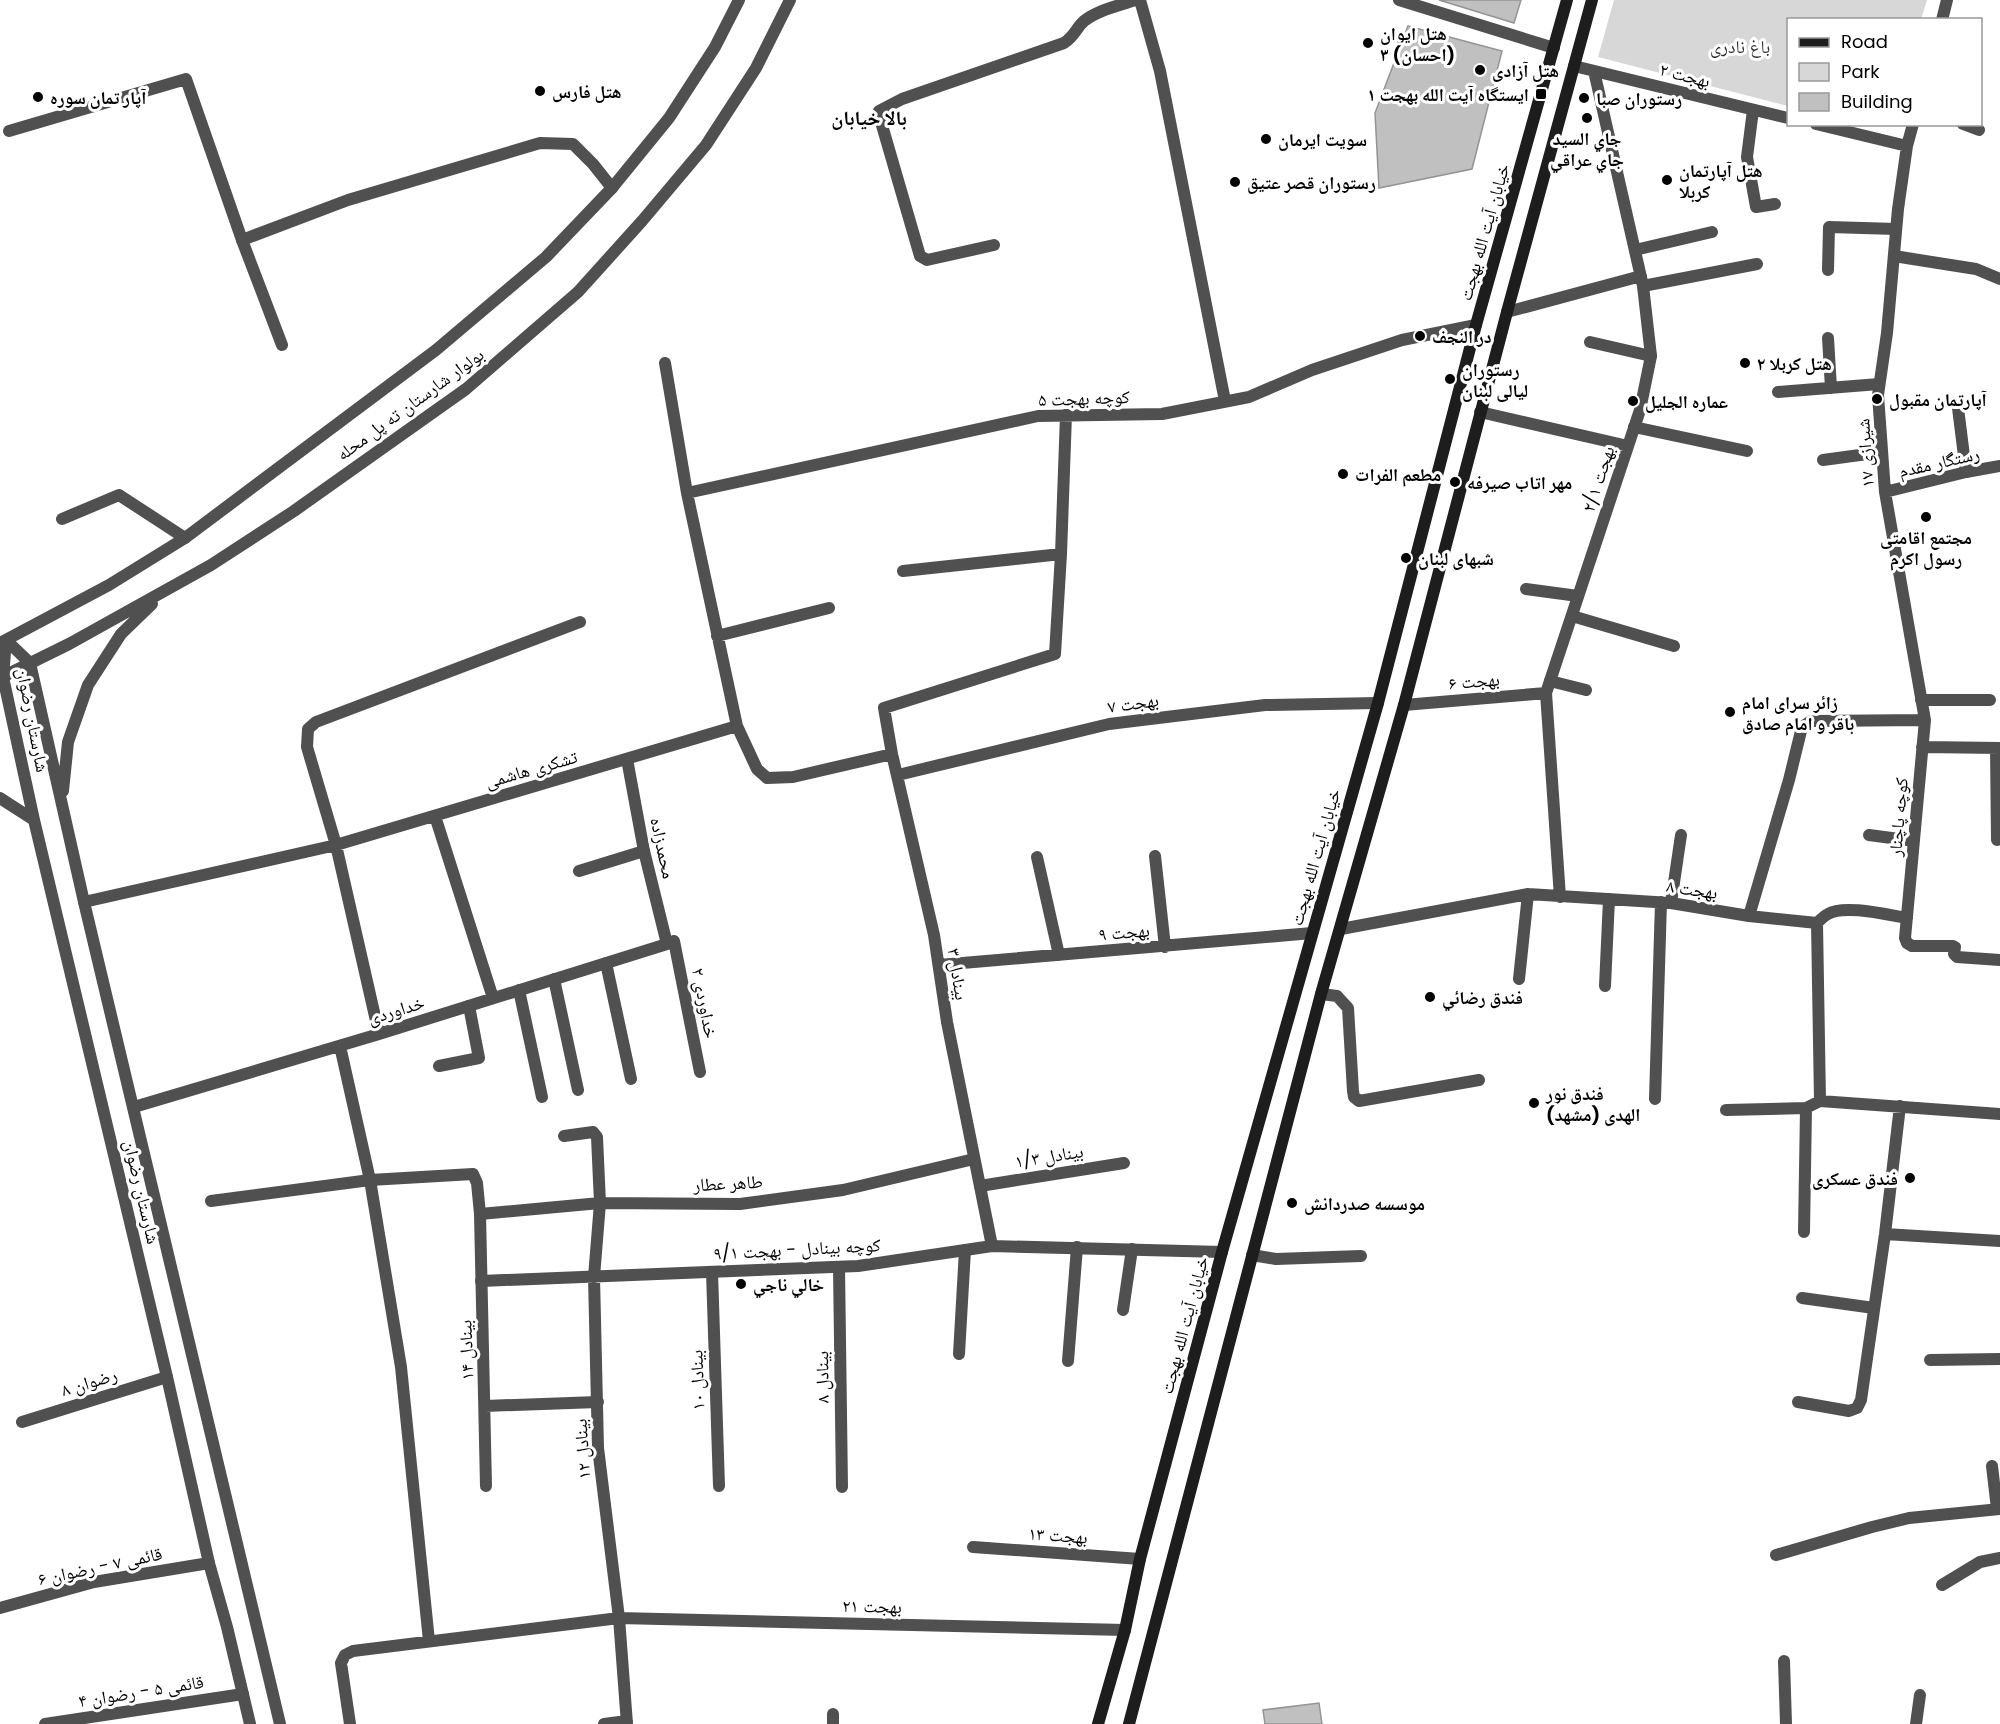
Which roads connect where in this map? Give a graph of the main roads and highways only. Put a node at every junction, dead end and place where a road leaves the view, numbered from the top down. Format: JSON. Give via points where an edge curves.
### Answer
{"nodes":[{"id":1,"x":1567,"y":0,"type":"edge"},
{"id":2,"x":1592,"y":0,"type":"edge"},
{"id":3,"x":1098,"y":1724,"type":"edge"},
{"id":4,"x":1129,"y":1724,"type":"edge"}],
"edges":[{"from":1,"to":3,"type":"main road","name":"خیابان آیت الله بهجت","via":[[1476,325],[1378,703],[1222,1252]]},
{"from":2,"to":4,"type":"main road","via":[[1404,705],[1321,994]]}]}
